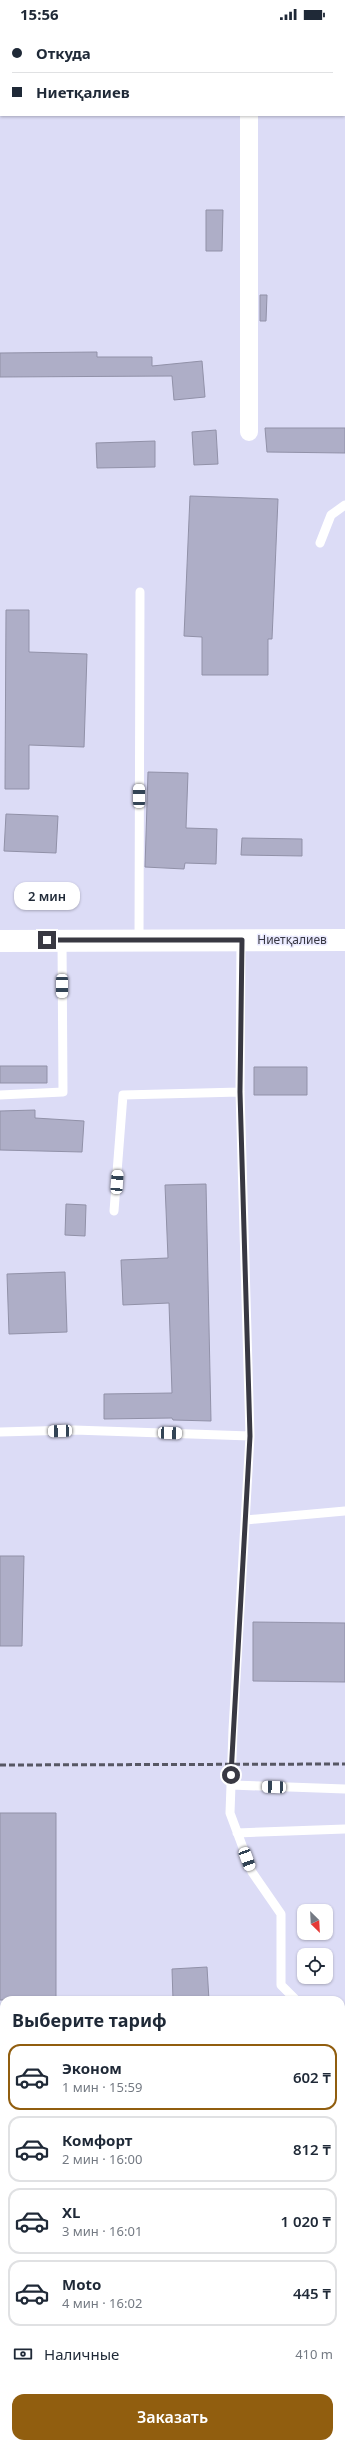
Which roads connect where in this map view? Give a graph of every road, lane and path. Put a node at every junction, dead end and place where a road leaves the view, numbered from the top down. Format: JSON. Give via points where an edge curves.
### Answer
{"nodes":[{"id":1,"x":248,"y":116,"type":"edge"},
{"id":2,"x":248,"y":432,"type":"dead end"},
{"id":3,"x":345,"y":505,"type":"edge"},
{"id":4,"x":320,"y":543,"type":"dead end"},
{"id":5,"x":140,"y":592,"type":"dead end"},
{"id":6,"x":0,"y":940,"type":"edge"},
{"id":7,"x":62,"y":940,"type":"junction"},
{"id":8,"x":139,"y":940,"type":"junction"},
{"id":9,"x":242,"y":940,"type":"junction"},
{"id":10,"x":345,"y":940,"type":"edge"},
{"id":11,"x":240,"y":1092,"type":"junction"},
{"id":12,"x":0,"y":1095,"type":"edge"},
{"id":13,"x":114,"y":1211,"type":"dead end"},
{"id":14,"x":0,"y":1432,"type":"edge"},
{"id":15,"x":250,"y":1436,"type":"junction"},
{"id":16,"x":345,"y":1511,"type":"edge"},
{"id":17,"x":246,"y":1520,"type":"junction"},
{"id":18,"x":231,"y":1785,"type":"junction"},
{"id":19,"x":345,"y":1789,"type":"edge"},
{"id":20,"x":345,"y":1829,"type":"edge"},
{"id":21,"x":238,"y":1833,"type":"junction"},
{"id":22,"x":292,"y":1996,"type":"edge"}],
"edges":[{"from":1,"to":2,"type":"street"},
{"from":3,"to":4,"type":"lane","via":[[331,515]]},
{"from":5,"to":8,"type":"lane"},
{"from":6,"to":7,"type":"street","name":"Ниетқалиев"},
{"from":7,"to":8,"type":"street","name":"Ниетқалиев"},
{"from":7,"to":12,"type":"lane","via":[[63,1092]]},
{"from":8,"to":9,"type":"street","name":"Ниетқалиев"},
{"from":9,"to":10,"type":"street","name":"Ниетқалиев"},
{"from":9,"to":11,"type":"lane"},
{"from":11,"to":13,"type":"lane","via":[[124,1095]]},
{"from":11,"to":15,"type":"lane"},
{"from":14,"to":15,"type":"lane","via":[[74,1430]]},
{"from":15,"to":17,"type":"lane"},
{"from":16,"to":17,"type":"lane"},
{"from":17,"to":18,"type":"lane"},
{"from":18,"to":19,"type":"lane"},
{"from":18,"to":21,"type":"lane","via":[[230,1813]]},
{"from":20,"to":21,"type":"lane"},
{"from":21,"to":22,"type":"lane","via":[[252,1872],[282,1914],[281,1985]]}]}
